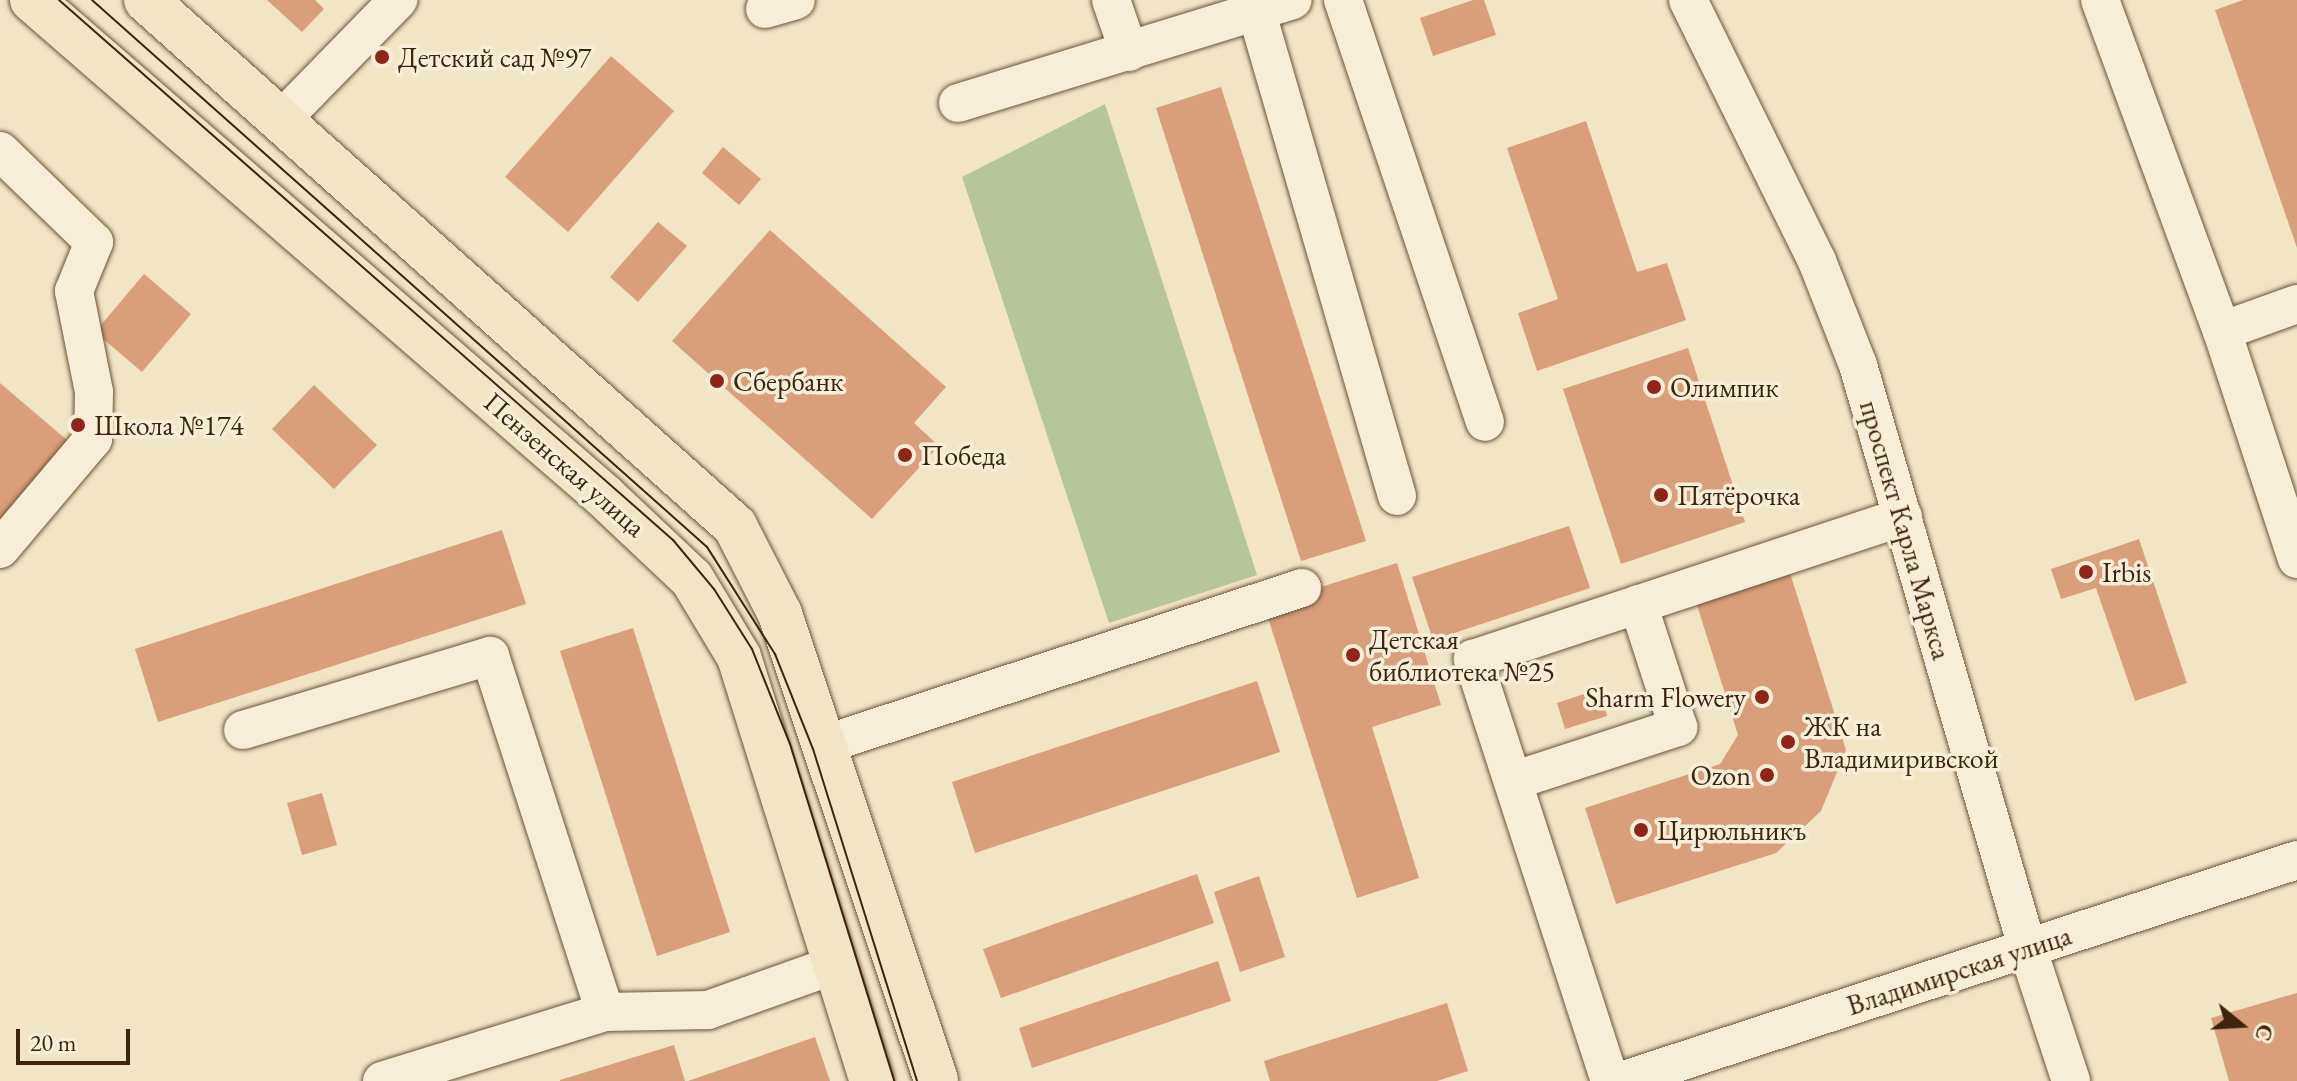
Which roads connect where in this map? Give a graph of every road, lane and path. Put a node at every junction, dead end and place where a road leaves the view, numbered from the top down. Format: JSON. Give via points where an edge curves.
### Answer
{"nodes":[{"id":1,"x":32,"y":0,"type":"edge"},
{"id":2,"x":146,"y":0,"type":"edge"},
{"id":3,"x":398,"y":0,"type":"edge"},
{"id":4,"x":1111,"y":0,"type":"edge"},
{"id":5,"x":1293,"y":0,"type":"edge"},
{"id":6,"x":1343,"y":0,"type":"edge"},
{"id":7,"x":1688,"y":0,"type":"edge"},
{"id":8,"x":2100,"y":0,"type":"edge"},
{"id":9,"x":1256,"y":10,"type":"junction"},
{"id":10,"x":1129,"y":52,"type":"junction"},
{"id":11,"x":958,"y":103,"type":"dead end"},
{"id":12,"x":281,"y":120,"type":"junction"},
{"id":13,"x":0,"y":151,"type":"edge"},
{"id":14,"x":2297,"y":304,"type":"edge"},
{"id":15,"x":2222,"y":331,"type":"junction"},
{"id":16,"x":1485,"y":422,"type":"dead end"},
{"id":17,"x":1397,"y":496,"type":"dead end"},
{"id":18,"x":1903,"y":517,"type":"junction"},
{"id":19,"x":2295,"y":548,"type":"edge"},
{"id":20,"x":0,"y":549,"type":"edge"},
{"id":21,"x":1302,"y":588,"type":"dead end"},
{"id":22,"x":1638,"y":604,"type":"junction"},
{"id":23,"x":243,"y":730,"type":"dead end"},
{"id":24,"x":826,"y":744,"type":"junction"},
{"id":25,"x":1513,"y":781,"type":"junction"},
{"id":26,"x":2297,"y":860,"type":"edge"},
{"id":27,"x":2027,"y":947,"type":"junction"},
{"id":28,"x":837,"y":964,"type":"junction"},
{"id":29,"x":605,"y":1012,"type":"junction"},
{"id":30,"x":1717,"y":1066,"type":"edge"},
{"id":31,"x":382,"y":1081,"type":"edge"},
{"id":32,"x":872,"y":1081,"type":"edge"},
{"id":33,"x":936,"y":1081,"type":"edge"},
{"id":34,"x":1610,"y":1081,"type":"edge"},
{"id":35,"x":1621,"y":1081,"type":"edge"},
{"id":36,"x":2071,"y":1081,"type":"edge"}],
"edges":[{"from":1,"to":28,"type":"main road","name":"Пензенская улица","via":[[603,495],[692,579],[739,657]]},
{"from":2,"to":12,"type":"main road"},
{"from":3,"to":12,"type":"street"},
{"from":4,"to":10,"type":"street"},
{"from":5,"to":9,"type":"street"},
{"from":6,"to":16,"type":"street"},
{"from":7,"to":18,"type":"street","name":"проспект Карла Маркса","via":[[1817,261],[1858,365]]},
{"from":8,"to":15,"type":"street"},
{"from":9,"to":10,"type":"street"},
{"from":9,"to":17,"type":"street"},
{"from":10,"to":11,"type":"street"},
{"from":12,"to":24,"type":"main road","via":[[735,526],[769,584]]},
{"from":13,"to":20,"type":"street","via":[[94,242],[74,291],[94,392],[93,439]]},
{"from":14,"to":15,"type":"street"},
{"from":15,"to":19,"type":"street"},
{"from":18,"to":22,"type":"street"},
{"from":18,"to":27,"type":"street","name":"проспект Карла Маркса"},
{"from":21,"to":24,"type":"street"},
{"from":22,"to":25,"type":"street","via":[[1473,659]]},
{"from":22,"to":25,"type":"street","via":[[1678,727]]},
{"from":23,"to":29,"type":"street","via":[[490,656]]},
{"from":24,"to":33,"type":"main road"},
{"from":25,"to":34,"type":"street"},
{"from":26,"to":27,"type":"street","name":"Владимирская улица"},
{"from":27,"to":30,"type":"street","name":"Владимирская улица"},
{"from":27,"to":36,"type":"street","name":"проспект Карла Маркса"},
{"from":28,"to":29,"type":"street","via":[[708,1010]]},
{"from":28,"to":32,"type":"main road","name":"Пензенская улица"},
{"from":29,"to":31,"type":"street"},
{"from":30,"to":35,"type":"street","name":"Владимирская улица"}]}
